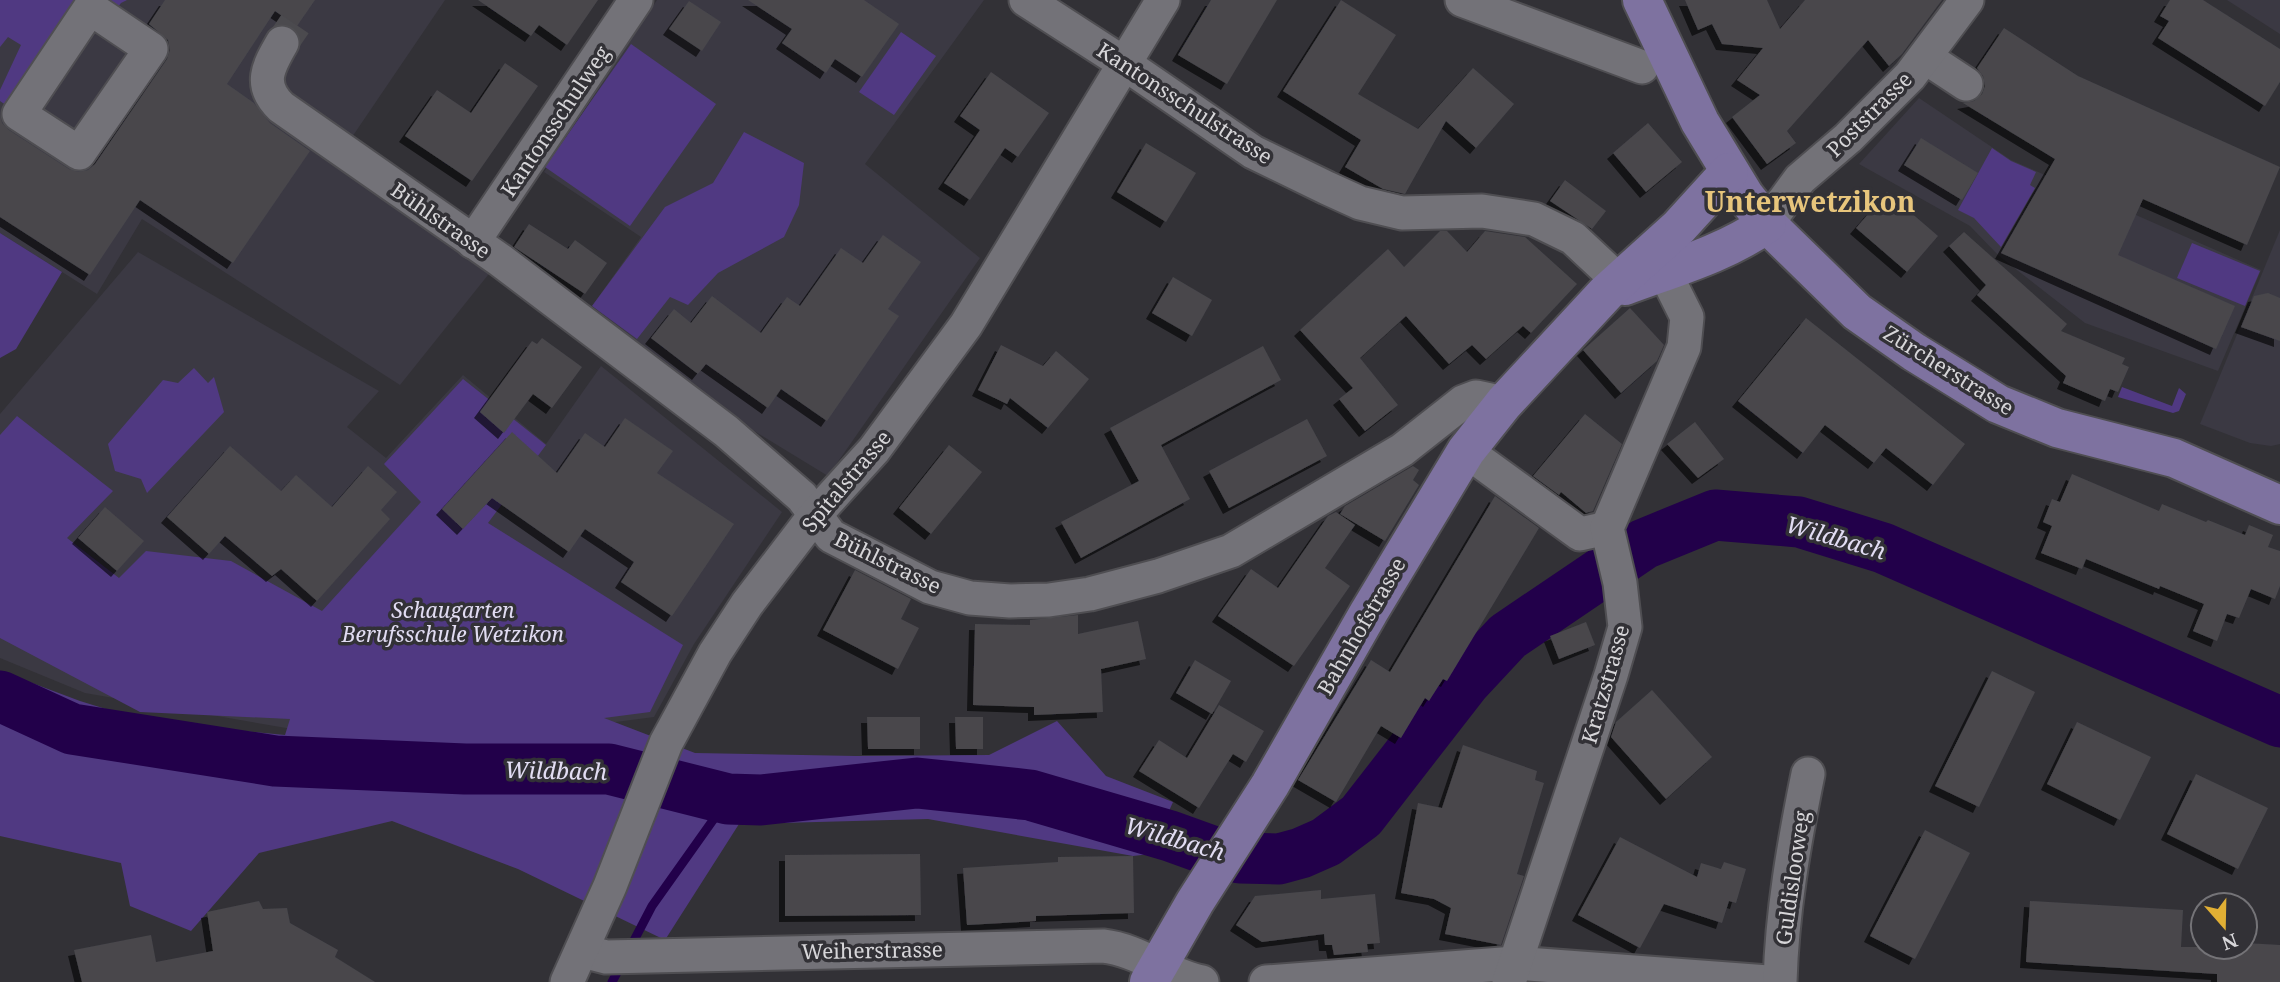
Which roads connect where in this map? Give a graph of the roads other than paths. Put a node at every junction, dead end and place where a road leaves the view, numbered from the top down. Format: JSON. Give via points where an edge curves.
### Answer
{"nodes":[{"id":1,"x":636,"y":0,"type":"edge"},
{"id":2,"x":1026,"y":0,"type":"edge"},
{"id":3,"x":1163,"y":0,"type":"edge"},
{"id":4,"x":1462,"y":0,"type":"edge"},
{"id":5,"x":1642,"y":0,"type":"edge"},
{"id":6,"x":1966,"y":0,"type":"edge"},
{"id":7,"x":282,"y":43,"type":"tunnel mouth"},
{"id":8,"x":1925,"y":57,"type":"junction"},
{"id":9,"x":1125,"y":64,"type":"junction"},
{"id":10,"x":1642,"y":67,"type":"dead end"},
{"id":11,"x":1966,"y":84,"type":"dead end"},
{"id":12,"x":1729,"y":172,"type":"junction"},
{"id":13,"x":1767,"y":224,"type":"junction"},
{"id":14,"x":473,"y":242,"type":"junction"},
{"id":15,"x":1664,"y":271,"type":"junction"},
{"id":16,"x":1612,"y":287,"type":"junction"},
{"id":17,"x":1504,"y":403,"type":"junction"},
{"id":18,"x":1466,"y":451,"type":"junction"},
{"id":19,"x":2280,"y":505,"type":"edge"},
{"id":20,"x":815,"y":515,"type":"junction"},
{"id":21,"x":1608,"y":533,"type":"junction"},
{"id":22,"x":1808,"y":774,"type":"dead end"},
{"id":23,"x":594,"y":954,"type":"junction"},
{"id":24,"x":1512,"y":972,"type":"edge"},
{"id":25,"x":1154,"y":974,"type":"edge"},
{"id":26,"x":567,"y":982,"type":"edge"},
{"id":27,"x":1202,"y":982,"type":"edge"},
{"id":28,"x":1266,"y":982,"type":"edge"},
{"id":29,"x":1768,"y":982,"type":"edge"},
{"id":30,"x":1780,"y":982,"type":"edge"}],
"edges":[{"from":1,"to":14,"type":"street","name":"Kantonsschulweg"},
{"from":2,"to":9,"type":"street","name":"Kantonsschulstrasse"},
{"from":3,"to":9,"type":"street","name":"Spitalstrasse"},
{"from":4,"to":10,"type":"street"},
{"from":5,"to":12,"type":"main road"},
{"from":6,"to":8,"type":"street","name":"Poststrasse"},
{"from":7,"to":14,"type":"street","name":"Bühlstrasse","via":[[267,77],[274,99]]},
{"from":8,"to":11,"type":"street"},
{"from":8,"to":13,"type":"street","name":"Poststrasse","via":[[1848,138],[1800,179]]},
{"from":9,"to":16,"type":"street","name":"Kantonsschulstrasse","via":[[1253,152],[1360,203],[1402,213],[1482,211],[1534,219],[1573,238]]},
{"from":9,"to":20,"type":"street","name":"Spitalstrasse","via":[[965,325],[874,450]]},
{"from":12,"to":13,"type":"main road"},
{"from":12,"to":16,"type":"main road","name":"Bahnhofstrasse","via":[[1679,227]]},
{"from":13,"to":15,"type":"main road","name":"Bahnhofstrasse","via":[[1745,240]]},
{"from":13,"to":19,"type":"main road","name":"Zürcherstrasse","via":[[1857,312],[1998,404],[2057,428],[2174,458]]},
{"from":14,"to":20,"type":"street","name":"Bühlstrasse","via":[[726,431],[802,497]]},
{"from":15,"to":16,"type":"main road","name":"Bahnhofstrasse"},
{"from":15,"to":21,"type":"street","via":[[1687,317],[1684,347]]},
{"from":16,"to":17,"type":"main road","name":"Bahnhofstrasse"},
{"from":17,"to":18,"type":"main road","name":"Bahnhofstrasse"},
{"from":17,"to":20,"type":"street","name":"Bühlstrasse","via":[[1476,397],[1463,402],[1402,450],[1231,551],[1090,594],[1010,601],[970,598],[930,587],[831,536]]},
{"from":18,"to":21,"type":"street","via":[[1580,534]]},
{"from":18,"to":25,"type":"main road","name":"Bahnhofstrasse"},
{"from":20,"to":23,"type":"street","name":"Spitalstrasse","via":[[747,604],[666,743]]},
{"from":21,"to":24,"type":"street","name":"Kratzstrasse","via":[[1625,627]]},
{"from":22,"to":30,"type":"street","name":"Guldislooweg","via":[[1784,914]]},
{"from":23,"to":25,"type":"street","name":"Weiherstrasse","via":[[1103,947],[1127,950]]},
{"from":23,"to":26,"type":"street","name":"Spitalstrasse"},
{"from":24,"to":28,"type":"street"},
{"from":24,"to":29,"type":"street"},
{"from":25,"to":27,"type":"street","name":"Weiherstrasse"}]}
